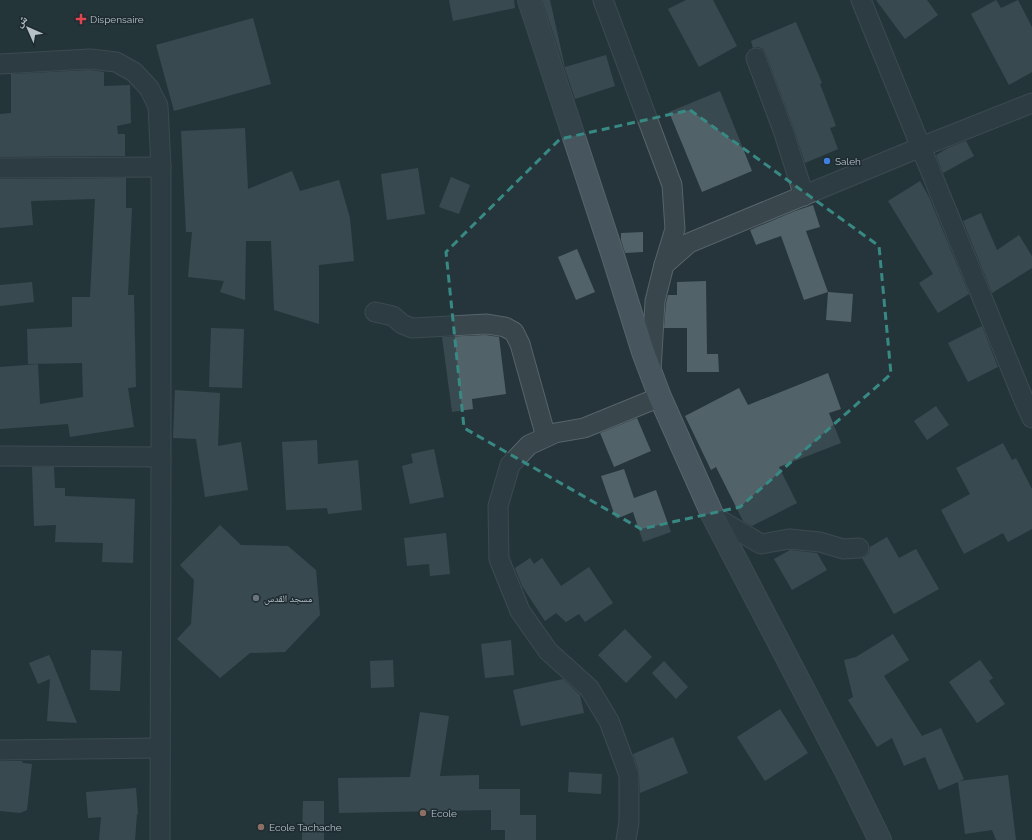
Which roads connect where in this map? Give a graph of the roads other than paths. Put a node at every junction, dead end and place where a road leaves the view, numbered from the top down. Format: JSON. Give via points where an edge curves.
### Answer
{"nodes":[{"id":1,"x":529,"y":0,"type":"edge"},
{"id":2,"x":603,"y":0,"type":"edge"},
{"id":3,"x":861,"y":0,"type":"edge"},
{"id":4,"x":756,"y":58,"type":"dead end"},
{"id":5,"x":0,"y":64,"type":"edge"},
{"id":6,"x":1032,"y":103,"type":"edge"},
{"id":7,"x":921,"y":147,"type":"junction"},
{"id":8,"x":161,"y":167,"type":"junction"},
{"id":9,"x":0,"y":168,"type":"edge"},
{"id":10,"x":804,"y":196,"type":"junction"},
{"id":11,"x":664,"y":265,"type":"junction"},
{"id":12,"x":375,"y":312,"type":"dead end"},
{"id":13,"x":651,"y":371,"type":"junction"},
{"id":14,"x":660,"y":397,"type":"junction"},
{"id":15,"x":1031,"y":413,"type":"edge"},
{"id":16,"x":546,"y":437,"type":"junction"},
{"id":17,"x":0,"y":456,"type":"edge"},
{"id":18,"x":161,"y":457,"type":"junction"},
{"id":19,"x":713,"y":516,"type":"junction"},
{"id":20,"x":859,"y":548,"type":"dead end"},
{"id":21,"x":160,"y":748,"type":"junction"},
{"id":22,"x":0,"y":750,"type":"edge"},
{"id":23,"x":160,"y":840,"type":"edge"},
{"id":24,"x":626,"y":840,"type":"edge"},
{"id":25,"x":880,"y":840,"type":"edge"}],
"edges":[{"from":1,"to":13,"type":"main road"},
{"from":2,"to":11,"type":"street","via":[[672,185],[675,229]]},
{"from":3,"to":7,"type":"street"},
{"from":4,"to":10,"type":"street"},
{"from":5,"to":8,"type":"street","via":[[90,59],[116,62],[134,72],[149,88],[158,106]]},
{"from":6,"to":7,"type":"street"},
{"from":7,"to":10,"type":"street"},
{"from":7,"to":15,"type":"street"},
{"from":8,"to":9,"type":"street"},
{"from":8,"to":18,"type":"street"},
{"from":10,"to":11,"type":"street","via":[[689,244]]},
{"from":11,"to":13,"type":"street","via":[[655,301]]},
{"from":12,"to":16,"type":"street","via":[[393,316],[412,328],[487,324],[505,327],[514,332],[520,344]]},
{"from":13,"to":14,"type":"main road"},
{"from":14,"to":16,"type":"street","via":[[584,428]]},
{"from":14,"to":19,"type":"main road"},
{"from":16,"to":24,"type":"street","via":[[529,445],[510,466],[498,506],[499,559],[520,611],[548,651],[589,688],[609,721],[630,775]]},
{"from":17,"to":18,"type":"street"},
{"from":18,"to":21,"type":"street"},
{"from":19,"to":20,"type":"street","via":[[761,544],[789,539],[820,542],[843,550]]},
{"from":19,"to":25,"type":"main road","via":[[839,756]]},
{"from":21,"to":22,"type":"street"},
{"from":21,"to":23,"type":"street"}]}
